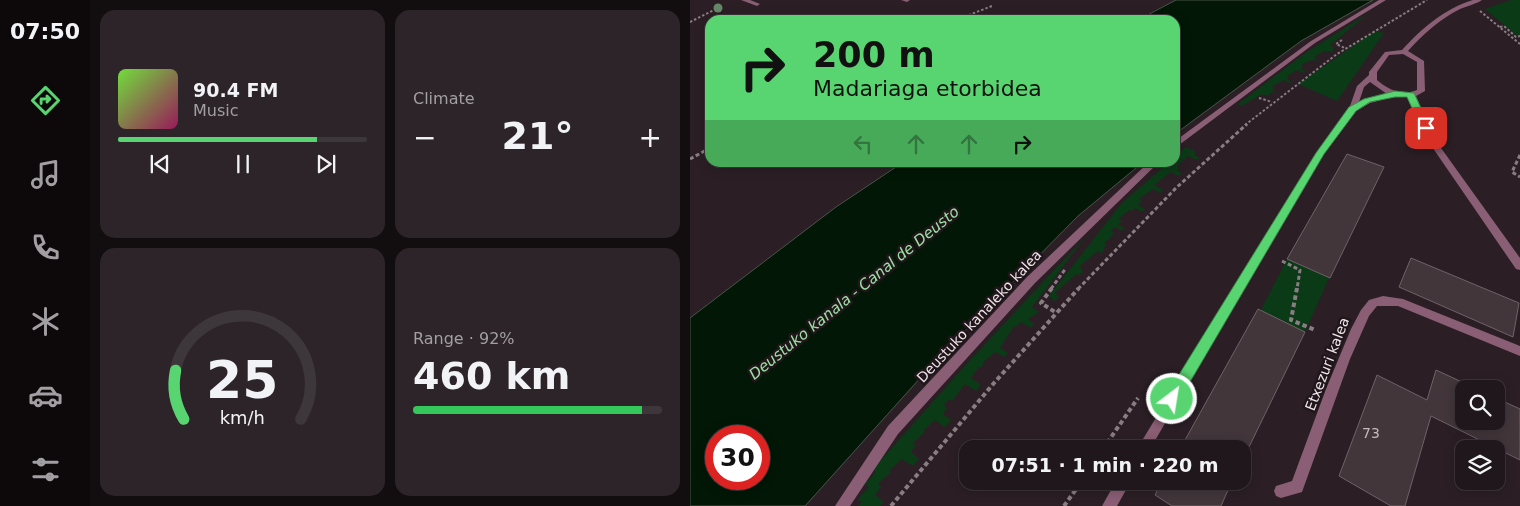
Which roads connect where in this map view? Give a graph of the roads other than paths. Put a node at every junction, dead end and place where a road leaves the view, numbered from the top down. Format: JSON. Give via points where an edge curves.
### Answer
{"nodes":[{"id":1,"x":744,"y":0,"type":"edge"},
{"id":2,"x":1383,"y":0,"type":"edge"},
{"id":3,"x":1479,"y":0,"type":"edge"},
{"id":4,"x":757,"y":4,"type":"dead end"},
{"id":5,"x":1404,"y":52,"type":"junction"},
{"id":6,"x":1372,"y":76,"type":"junction"},
{"id":7,"x":1395,"y":94,"type":"junction"},
{"id":8,"x":1411,"y":94,"type":"junction"},
{"id":9,"x":1352,"y":109,"type":"junction"},
{"id":10,"x":1180,"y":141,"type":"edge"},
{"id":11,"x":1150,"y":167,"type":"edge"},
{"id":12,"x":1520,"y":266,"type":"edge"},
{"id":13,"x":1520,"y":351,"type":"edge"},
{"id":14,"x":1148,"y":440,"type":"edge"},
{"id":15,"x":1119,"y":490,"type":"edge"},
{"id":16,"x":1122,"y":490,"type":"edge"},
{"id":17,"x":1281,"y":491,"type":"dead end"},
{"id":18,"x":842,"y":506,"type":"edge"},
{"id":19,"x":1109,"y":506,"type":"edge"},
{"id":20,"x":1120,"y":506,"type":"edge"}],
"edges":[{"from":1,"to":4,"type":"street"},
{"from":2,"to":10,"type":"street","via":[[1312,42]]},
{"from":3,"to":5,"type":"street","via":[[1437,20]]},
{"from":5,"to":6,"type":"street","via":[[1388,53]]},
{"from":5,"to":8,"type":"street","via":[[1421,64],[1421,91]]},
{"from":6,"to":7,"type":"street","via":[[1381,89]]},
{"from":6,"to":9,"type":"street","via":[[1361,86]]},
{"from":7,"to":8,"type":"street"},
{"from":7,"to":9,"type":"street","via":[[1367,101]]},
{"from":8,"to":12,"type":"street","via":[[1432,141]]},
{"from":9,"to":14,"type":"street","via":[[1320,153]]},
{"from":11,"to":18,"type":"street","name":"Deustuko kanaleko kalea","via":[[1031,280],[900,423]]},
{"from":13,"to":17,"type":"street","name":"Etxezuri kalea","via":[[1399,302],[1385,300],[1373,303],[1363,314],[1347,352],[1297,487]]},
{"from":15,"to":19,"type":"street"},
{"from":16,"to":20,"type":"street"}]}
